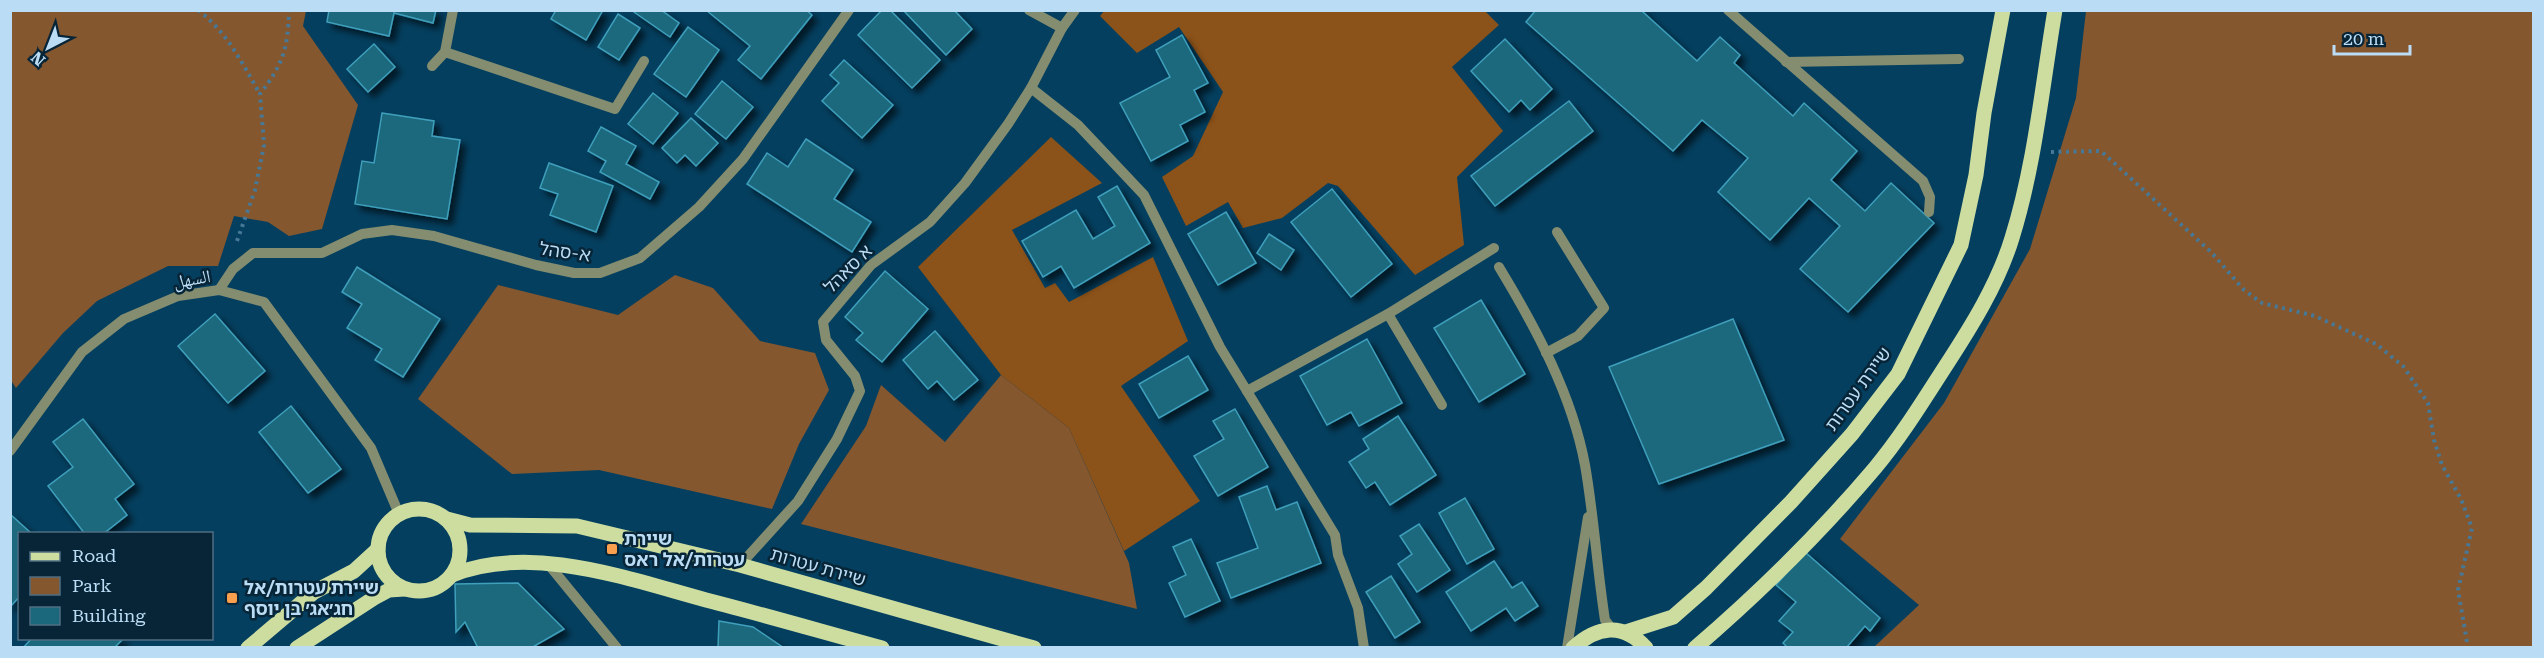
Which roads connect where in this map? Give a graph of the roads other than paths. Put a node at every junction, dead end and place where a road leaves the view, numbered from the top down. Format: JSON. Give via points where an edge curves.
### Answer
{"nodes":[{"id":1,"x":453,"y":10,"type":"edge"},
{"id":2,"x":849,"y":10,"type":"edge"},
{"id":3,"x":1029,"y":10,"type":"edge"},
{"id":4,"x":1075,"y":10,"type":"edge"},
{"id":5,"x":1728,"y":10,"type":"edge"},
{"id":6,"x":2003,"y":10,"type":"edge"},
{"id":7,"x":2055,"y":10,"type":"edge"},
{"id":8,"x":1062,"y":28,"type":"junction"},
{"id":9,"x":446,"y":52,"type":"junction"},
{"id":10,"x":1959,"y":59,"type":"dead end"},
{"id":11,"x":644,"y":61,"type":"dead end"},
{"id":12,"x":1786,"y":62,"type":"junction"},
{"id":13,"x":432,"y":66,"type":"dead end"},
{"id":14,"x":1031,"y":88,"type":"junction"},
{"id":15,"x":1929,"y":212,"type":"dead end"},
{"id":16,"x":1557,"y":232,"type":"dead end"},
{"id":17,"x":1494,"y":248,"type":"dead end"},
{"id":18,"x":1499,"y":267,"type":"dead end"},
{"id":19,"x":219,"y":290,"type":"junction"},
{"id":20,"x":1388,"y":314,"type":"junction"},
{"id":21,"x":1546,"y":353,"type":"junction"},
{"id":22,"x":1247,"y":391,"type":"junction"},
{"id":23,"x":1442,"y":405,"type":"dead end"},
{"id":24,"x":10,"y":452,"type":"edge"},
{"id":25,"x":1590,"y":502,"type":"junction"},
{"id":26,"x":399,"y":514,"type":"junction"},
{"id":27,"x":447,"y":519,"type":"junction"},
{"id":28,"x":378,"y":549,"type":"junction"},
{"id":29,"x":549,"y":565,"type":"junction"},
{"id":30,"x":740,"y":565,"type":"junction"},
{"id":31,"x":452,"y":575,"type":"junction"},
{"id":32,"x":405,"y":589,"type":"junction"},
{"id":33,"x":1620,"y":631,"type":"junction"},
{"id":34,"x":248,"y":648,"type":"edge"},
{"id":35,"x":297,"y":648,"type":"edge"},
{"id":36,"x":617,"y":648,"type":"edge"},
{"id":37,"x":882,"y":648,"type":"edge"},
{"id":38,"x":1034,"y":648,"type":"edge"},
{"id":39,"x":1364,"y":648,"type":"edge"},
{"id":40,"x":1567,"y":648,"type":"edge"},
{"id":41,"x":1573,"y":648,"type":"edge"},
{"id":42,"x":1646,"y":648,"type":"edge"},
{"id":43,"x":1695,"y":648,"type":"edge"}],
"edges":[{"from":1,"to":9,"type":"street"},
{"from":2,"to":19,"type":"street","name":"א-סהל","via":[[743,159],[699,207],[640,258],[600,273],[574,273],[434,236],[392,230],[362,234],[322,252],[252,253],[233,269]]},
{"from":3,"to":8,"type":"street"},
{"from":4,"to":8,"type":"street","name":"א סאהל"},
{"from":5,"to":12,"type":"street"},
{"from":6,"to":33,"type":"main road","name":"שיירת עטרות","via":[[1961,245],[1898,374],[1852,434],[1706,588],[1673,616]]},
{"from":7,"to":43,"type":"main road","via":[[2032,152],[2011,240],[1978,316],[1876,466],[1821,529],[1742,608]]},
{"from":8,"to":14,"type":"street","name":"א סאהל"},
{"from":9,"to":11,"type":"street","via":[[615,109]]},
{"from":9,"to":13,"type":"street"},
{"from":10,"to":12,"type":"street"},
{"from":12,"to":15,"type":"street","via":[[1923,181],[1930,197]]},
{"from":14,"to":22,"type":"street","via":[[1078,125],[1144,195],[1220,347]]},
{"from":14,"to":30,"type":"street","name":"א סאהל","via":[[965,183],[930,222],[871,265],[823,322],[826,340],[855,376],[860,391],[837,439],[798,501]]},
{"from":16,"to":21,"type":"street","via":[[1604,308],[1578,336]]},
{"from":17,"to":20,"type":"street"},
{"from":18,"to":21,"type":"street"},
{"from":19,"to":24,"type":"street","name":"السهل","via":[[178,296],[124,319],[82,352]]},
{"from":19,"to":26,"type":"street","name":"السهل","via":[[264,302],[371,448]]},
{"from":20,"to":22,"type":"street"},
{"from":20,"to":23,"type":"street"},
{"from":21,"to":25,"type":"street","via":[[1577,435]]},
{"from":22,"to":39,"type":"street","via":[[1335,535],[1338,555],[1359,608]]},
{"from":25,"to":33,"type":"street","via":[[1605,620]]},
{"from":25,"to":40,"type":"street"},
{"from":26,"to":27,"type":"main road","via":[[420,509]]},
{"from":26,"to":28,"type":"main road","via":[[380,535]]},
{"from":27,"to":30,"type":"main road","name":"שיירת עטרות","via":[[470,525],[577,526]]},
{"from":27,"to":31,"type":"main road","via":[[460,545],[459,562]]},
{"from":28,"to":32,"type":"main road","via":[[383,570]]},
{"from":28,"to":34,"type":"main road","via":[[354,571],[314,592]]},
{"from":29,"to":31,"type":"main road","via":[[521,563],[470,568]]},
{"from":29,"to":36,"type":"street"},
{"from":29,"to":37,"type":"main road","via":[[585,567]]},
{"from":30,"to":38,"type":"main road","name":"שיירת עטרות"},
{"from":31,"to":32,"type":"main road","via":[[433,589]]},
{"from":32,"to":35,"type":"main road","via":[[390,590],[374,598]]},
{"from":33,"to":41,"type":"main road","name":"שיירת עטרות","via":[[1601,630],[1586,636]]},
{"from":33,"to":42,"type":"main road"}]}
